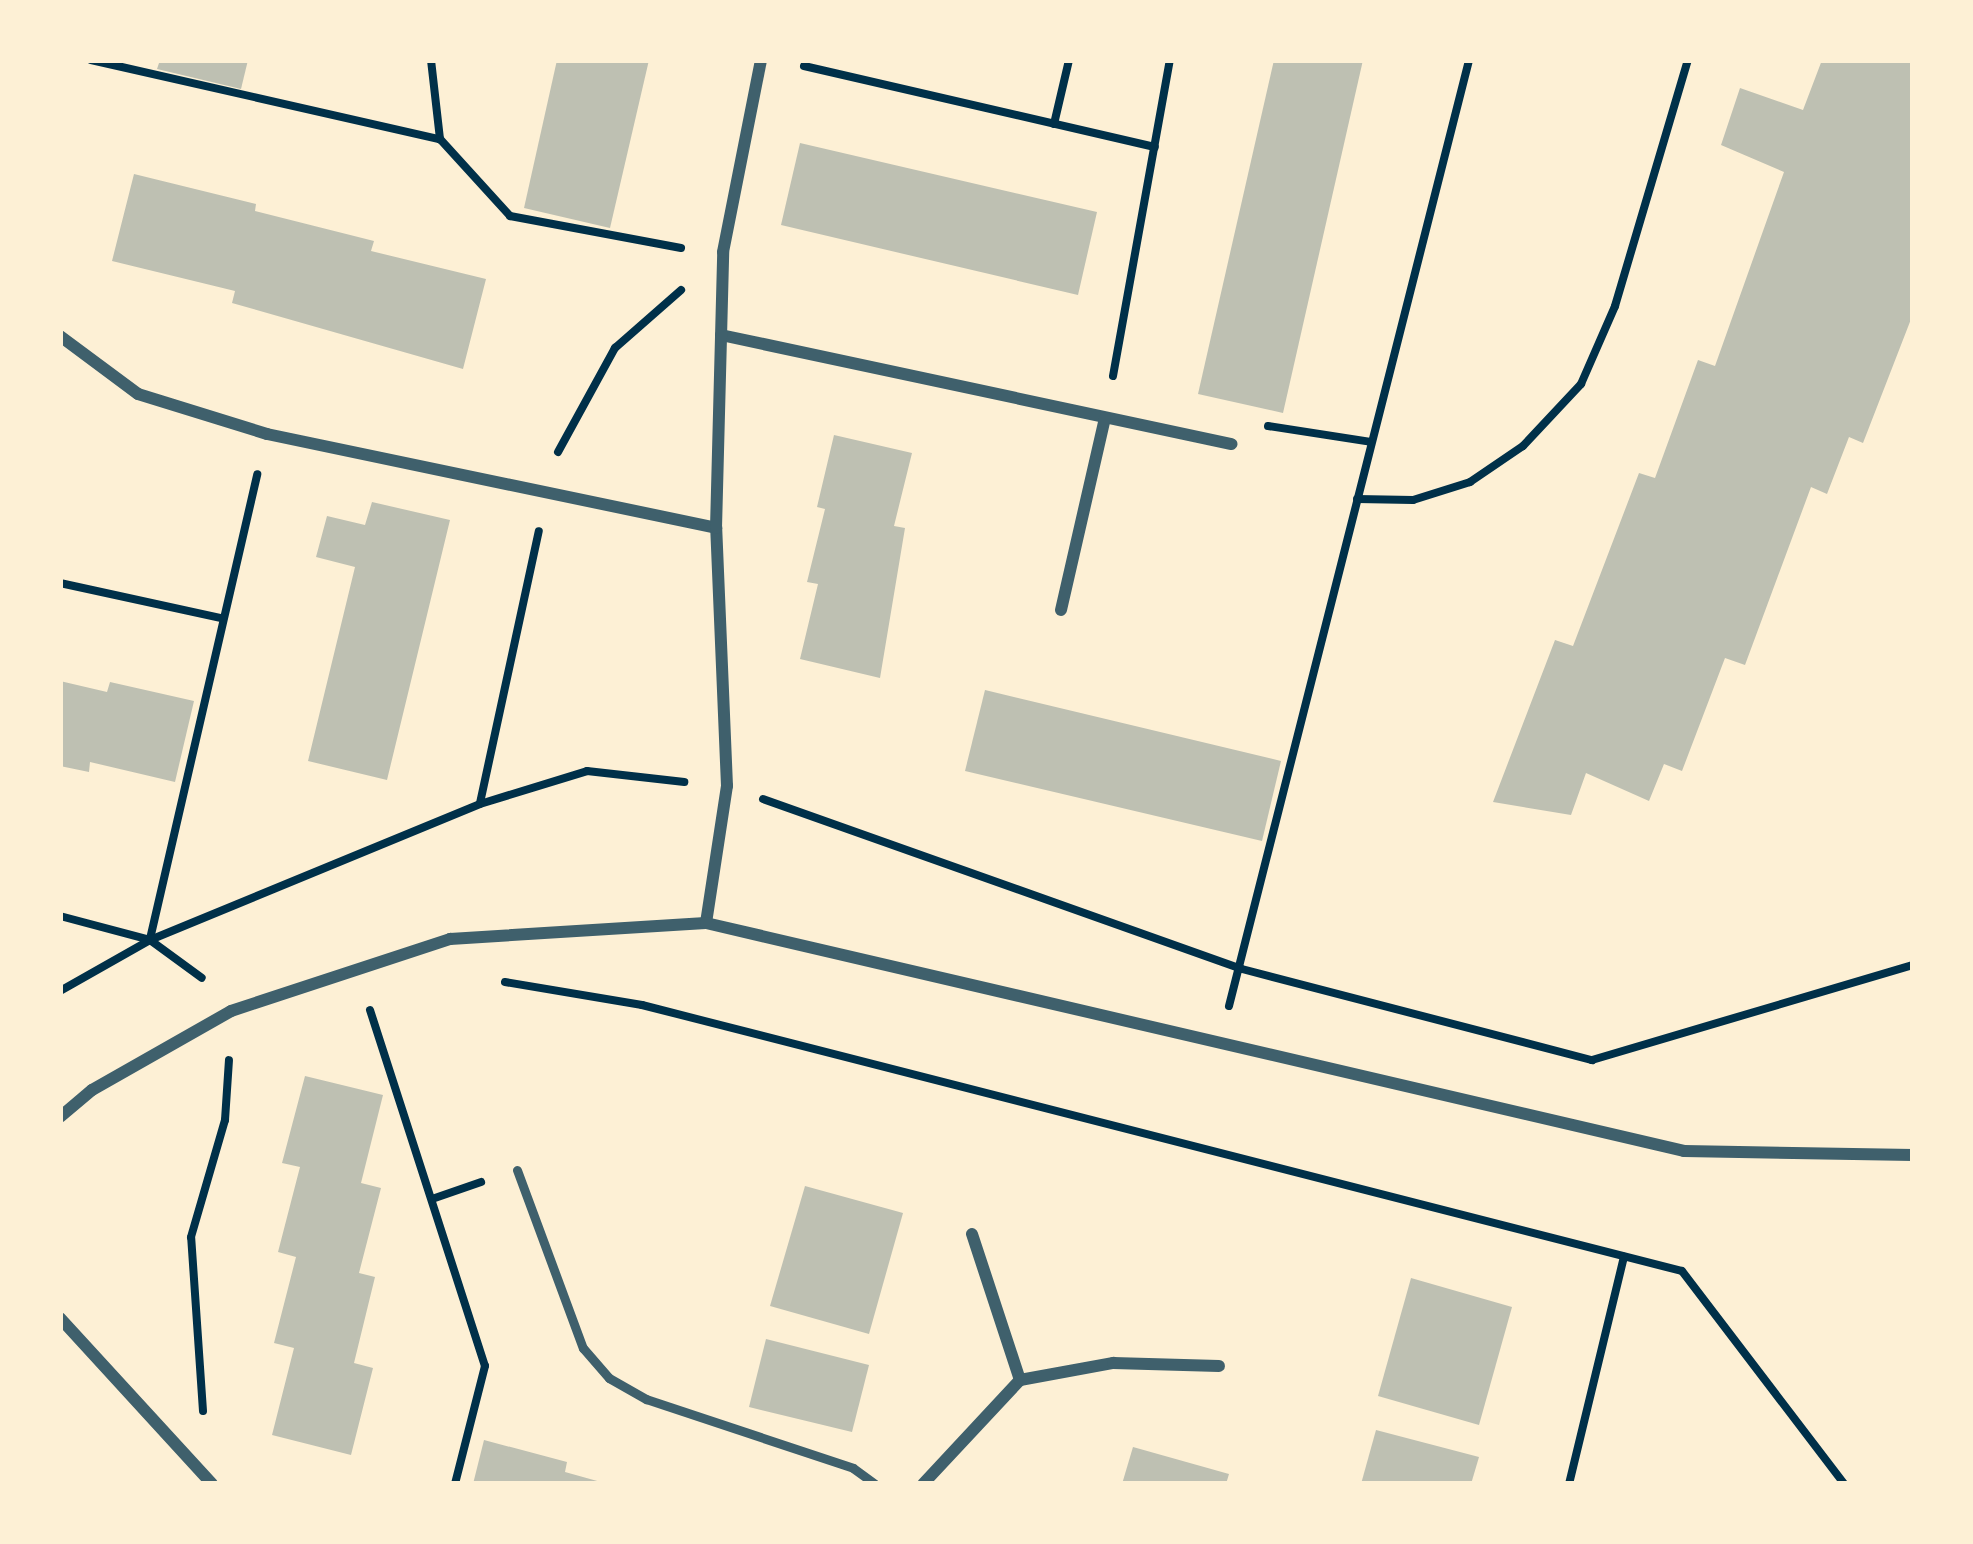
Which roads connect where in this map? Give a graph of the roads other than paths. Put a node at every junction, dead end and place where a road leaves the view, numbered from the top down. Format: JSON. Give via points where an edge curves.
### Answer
{"nodes":[{"id":1,"x":761,"y":60,"type":"edge"},
{"id":2,"x":721,"y":335,"type":"junction"},
{"id":3,"x":60,"y":336,"type":"edge"},
{"id":4,"x":1105,"y":418,"type":"junction"},
{"id":5,"x":1231,"y":444,"type":"road end"},
{"id":6,"x":716,"y":528,"type":"junction"},
{"id":7,"x":1061,"y":610,"type":"dead end"},
{"id":8,"x":706,"y":923,"type":"junction"},
{"id":9,"x":60,"y":1117,"type":"edge"},
{"id":10,"x":1913,"y":1155,"type":"edge"},
{"id":11,"x":517,"y":1170,"type":"dead end"},
{"id":12,"x":972,"y":1234,"type":"dead end"},
{"id":13,"x":60,"y":1318,"type":"edge"},
{"id":14,"x":1219,"y":1366,"type":"dead end"},
{"id":15,"x":1020,"y":1380,"type":"junction"},
{"id":16,"x":212,"y":1484,"type":"edge"},
{"id":17,"x":874,"y":1484,"type":"edge"},
{"id":18,"x":923,"y":1484,"type":"edge"}],
"edges":[{"from":1,"to":2,"type":"street","via":[[723,252]]},
{"from":2,"to":4,"type":"street"},
{"from":2,"to":6,"type":"street"},
{"from":3,"to":6,"type":"street","via":[[138,394],[267,434]]},
{"from":4,"to":5,"type":"street"},
{"from":4,"to":7,"type":"street"},
{"from":6,"to":8,"type":"street","via":[[727,787]]},
{"from":8,"to":9,"type":"street","via":[[450,939],[231,1011],[92,1090]]},
{"from":8,"to":10,"type":"street","via":[[1215,1048],[1684,1151]]},
{"from":11,"to":17,"type":"lane","via":[[583,1348],[608,1378],[646,1399],[854,1468]]},
{"from":12,"to":15,"type":"street"},
{"from":13,"to":16,"type":"street"},
{"from":14,"to":15,"type":"street","via":[[1113,1363]]},
{"from":15,"to":18,"type":"street"}]}
